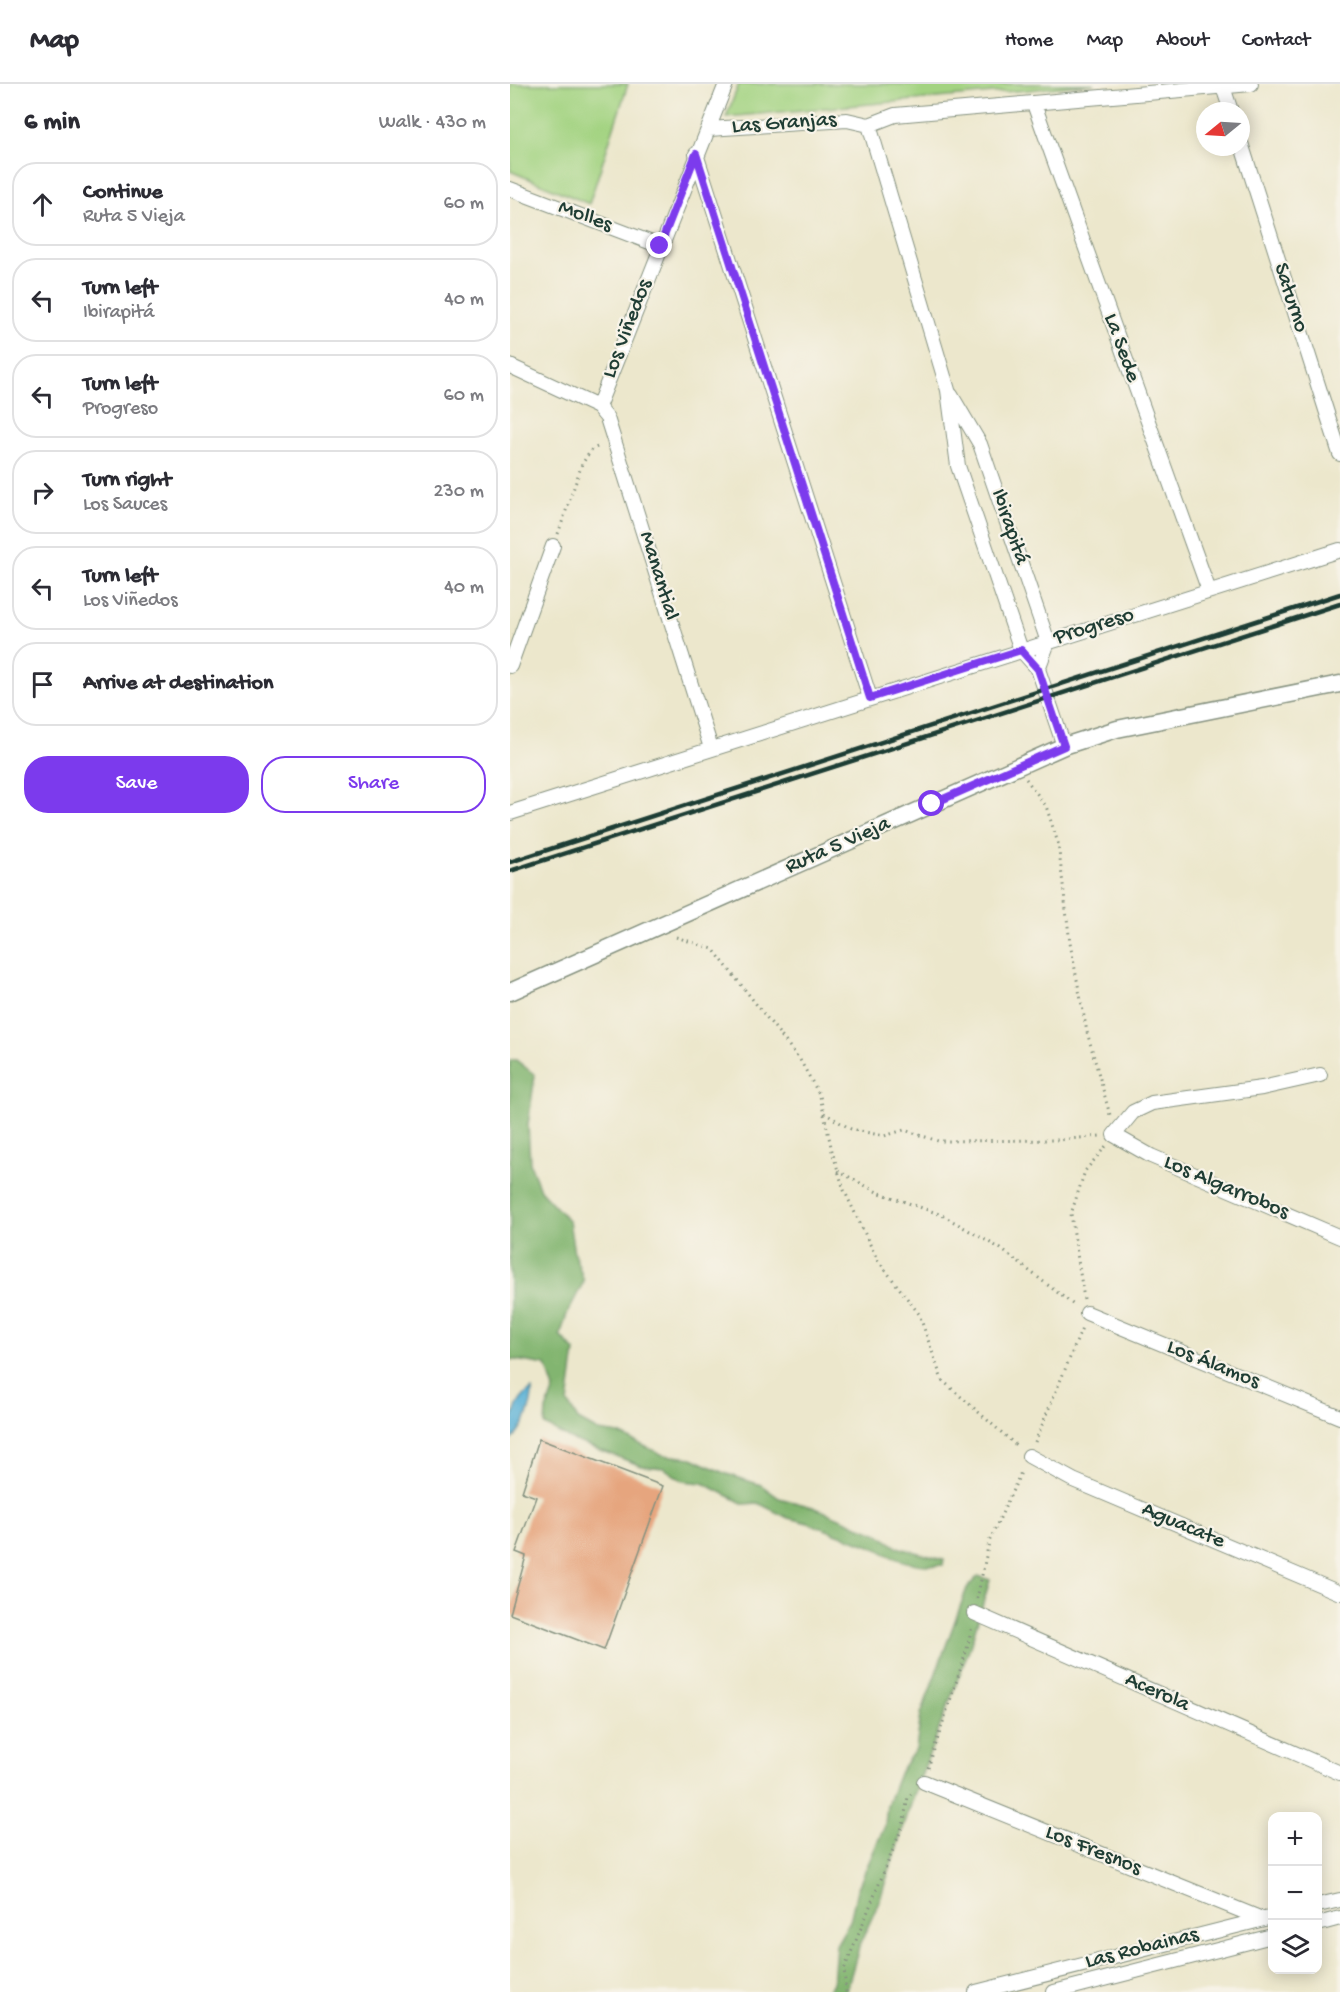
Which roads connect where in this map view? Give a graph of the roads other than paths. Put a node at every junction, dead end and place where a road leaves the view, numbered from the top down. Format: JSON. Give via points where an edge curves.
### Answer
{"nodes":[{"id":1,"x":726,"y":84,"type":"edge"},
{"id":2,"x":1251,"y":84,"type":"edge"},
{"id":3,"x":1223,"y":87,"type":"junction"},
{"id":4,"x":1228,"y":102,"type":"edge"},
{"id":5,"x":1034,"y":104,"type":"junction"},
{"id":6,"x":869,"y":125,"type":"junction"},
{"id":7,"x":709,"y":129,"type":"junction"},
{"id":8,"x":696,"y":154,"type":"junction"},
{"id":9,"x":1245,"y":156,"type":"edge"},
{"id":10,"x":510,"y":189,"type":"edge"},
{"id":11,"x":660,"y":246,"type":"junction"},
{"id":12,"x":510,"y":366,"type":"edge"},
{"id":13,"x":948,"y":390,"type":"junction"},
{"id":14,"x":598,"y":407,"type":"junction"},
{"id":15,"x":1340,"y":454,"type":"edge"},
{"id":16,"x":554,"y":546,"type":"road end"},
{"id":17,"x":1340,"y":550,"type":"edge"},
{"id":18,"x":1209,"y":591,"type":"junction"},
{"id":19,"x":1048,"y":642,"type":"junction"},
{"id":20,"x":1021,"y":650,"type":"junction"},
{"id":21,"x":510,"y":666,"type":"edge"},
{"id":22,"x":1038,"y":669,"type":"junction"},
{"id":23,"x":1340,"y":684,"type":"edge"},
{"id":24,"x":870,"y":698,"type":"junction"},
{"id":25,"x":1064,"y":746,"type":"junction"},
{"id":26,"x":711,"y":748,"type":"junction"},
{"id":27,"x":510,"y":813,"type":"edge"},
{"id":28,"x":510,"y":992,"type":"edge"},
{"id":29,"x":1320,"y":1075,"type":"dead end"},
{"id":30,"x":1340,"y":1237,"type":"edge"},
{"id":31,"x":1087,"y":1313,"type":"road end"},
{"id":32,"x":1340,"y":1417,"type":"edge"},
{"id":33,"x":1029,"y":1456,"type":"road end"},
{"id":34,"x":1340,"y":1593,"type":"edge"},
{"id":35,"x":975,"y":1613,"type":"road end"},
{"id":36,"x":1340,"y":1773,"type":"edge"},
{"id":37,"x":924,"y":1782,"type":"road end"},
{"id":38,"x":1340,"y":1900,"type":"edge"},
{"id":39,"x":1322,"y":1904,"type":"edge"},
{"id":40,"x":1267,"y":1918,"type":"edge"},
{"id":41,"x":1340,"y":1918,"type":"edge"},
{"id":42,"x":1322,"y":1923,"type":"edge"},
{"id":43,"x":1268,"y":1937,"type":"edge"},
{"id":44,"x":1043,"y":1974,"type":"junction"},
{"id":45,"x":976,"y":1992,"type":"edge"},
{"id":46,"x":1049,"y":1992,"type":"edge"},
{"id":47,"x":1054,"y":1992,"type":"edge"}],
"edges":[{"from":1,"to":7,"type":"street","name":"Los Viñedos"},
{"from":2,"to":3,"type":"street","name":"Las Granjas"},
{"from":3,"to":4,"type":"street"},
{"from":3,"to":5,"type":"street","name":"Las Granjas"},
{"from":5,"to":6,"type":"street","name":"Las Granjas","via":[[895,115]]},
{"from":5,"to":18,"type":"street","name":"La Sede"},
{"from":6,"to":7,"type":"street","name":"Las Granjas","via":[[847,120]]},
{"from":6,"to":13,"type":"street","name":"Ibirapitá"},
{"from":7,"to":8,"type":"street","name":"Los Viñedos"},
{"from":8,"to":11,"type":"street","name":"Los Viñedos"},
{"from":8,"to":24,"type":"street"},
{"from":9,"to":15,"type":"street","name":"Saturno"},
{"from":10,"to":11,"type":"street","name":"Molles"},
{"from":11,"to":14,"type":"street","name":"Los Viñedos"},
{"from":12,"to":14,"type":"street"},
{"from":13,"to":19,"type":"street","name":"Ibirapitá","via":[[980,444]]},
{"from":13,"to":20,"type":"street","name":"Ibirapitá","via":[[958,466]]},
{"from":14,"to":26,"type":"street","name":"Manantial","via":[[616,440]]},
{"from":16,"to":21,"type":"street"},
{"from":17,"to":18,"type":"street","name":"Progreso"},
{"from":18,"to":19,"type":"street","name":"Progreso"},
{"from":19,"to":20,"type":"street","name":"Progreso"},
{"from":19,"to":22,"type":"street"},
{"from":20,"to":22,"type":"street","name":"Ibirapitá"},
{"from":20,"to":24,"type":"street","name":"Progreso"},
{"from":22,"to":25,"type":"street","name":"Ibirapitá"},
{"from":23,"to":25,"type":"street","name":"Ruta 5 Vieja","via":[[1117,729]]},
{"from":24,"to":26,"type":"street","name":"Progreso"},
{"from":25,"to":28,"type":"street","name":"Ruta 5 Vieja"},
{"from":26,"to":27,"type":"street","name":"Progreso"},
{"from":29,"to":30,"type":"street","name":"Los Algarrobos","via":[[1262,1088],[1152,1103],[1133,1112],[1114,1135],[1151,1156]]},
{"from":31,"to":32,"type":"street","name":"Los Álamos"},
{"from":33,"to":34,"type":"street","name":"Aguacate","via":[[1073,1480]]},
{"from":35,"to":36,"type":"street","name":"Acerola"},
{"from":37,"to":40,"type":"street","name":"Los Fresnos"},
{"from":38,"to":39,"type":"street"},
{"from":40,"to":44,"type":"street","name":"Las Robainas"},
{"from":41,"to":42,"type":"street"},
{"from":43,"to":47,"type":"street","name":"Las Robainas"},
{"from":44,"to":45,"type":"street","name":"Las Robainas"},
{"from":44,"to":46,"type":"street"}]}
